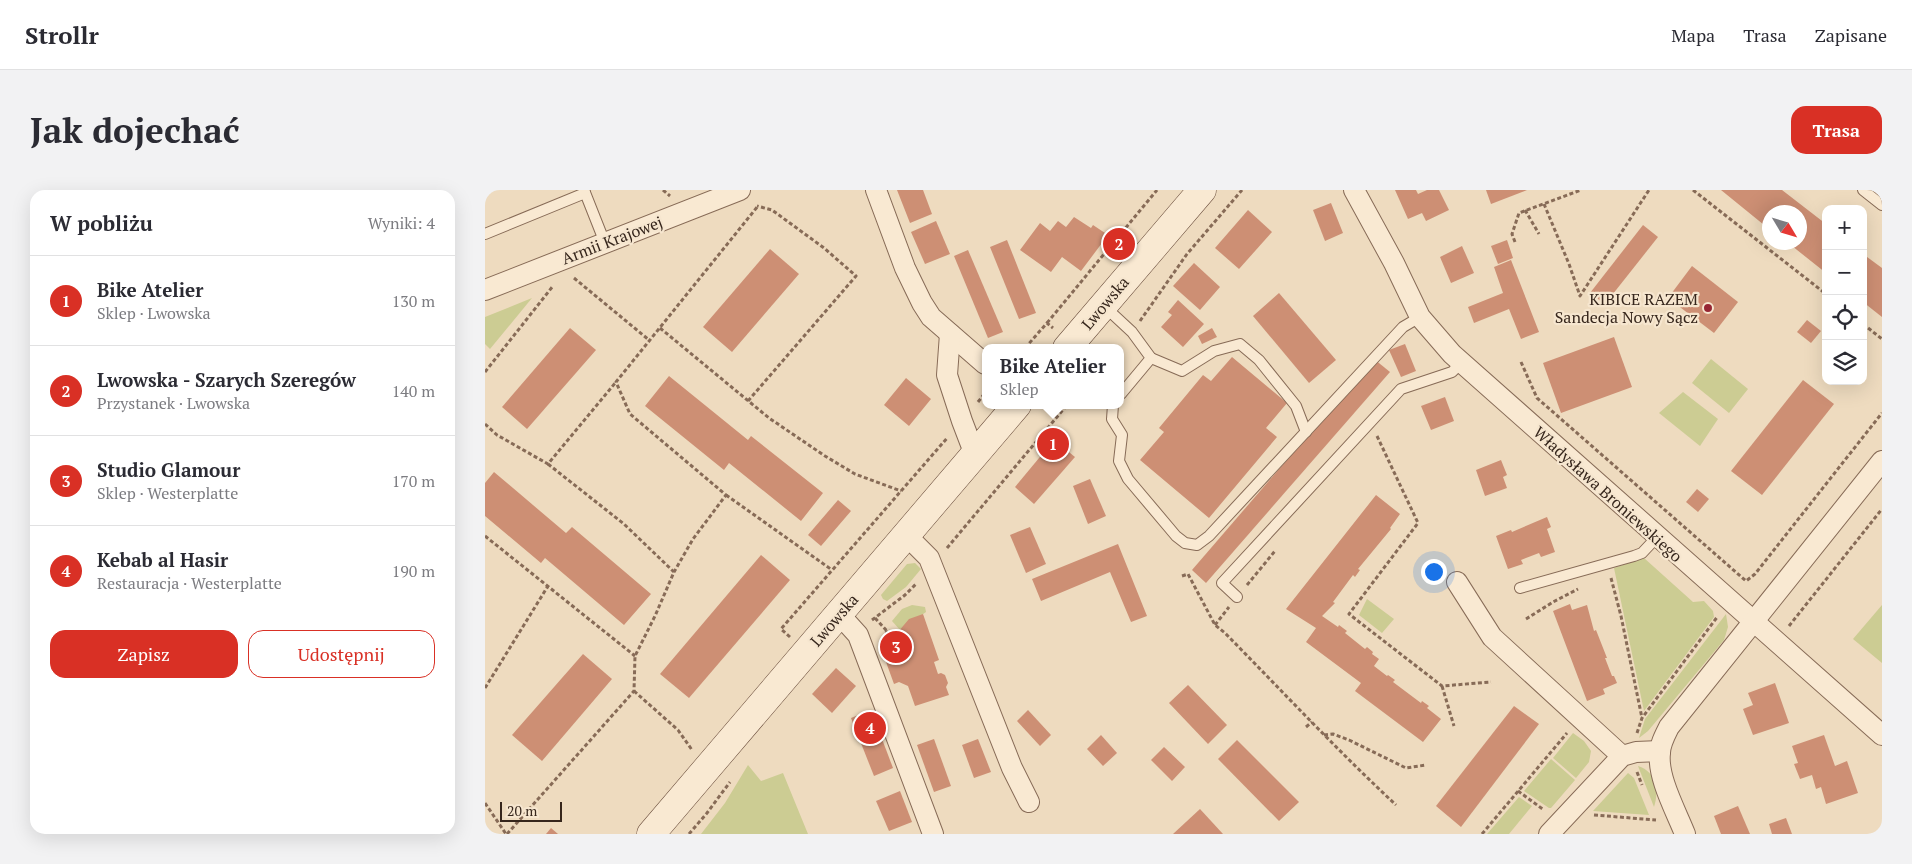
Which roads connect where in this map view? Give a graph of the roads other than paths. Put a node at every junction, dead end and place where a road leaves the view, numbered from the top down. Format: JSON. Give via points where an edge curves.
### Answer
{"nodes":[{"id":1,"x":740,"y":190,"type":"edge"},
{"id":2,"x":876,"y":190,"type":"edge"},
{"id":3,"x":1201,"y":190,"type":"edge"},
{"id":4,"x":1354,"y":190,"type":"edge"},
{"id":5,"x":1863,"y":190,"type":"edge"},
{"id":6,"x":585,"y":192,"type":"edge"},
{"id":7,"x":1882,"y":205,"type":"edge"},
{"id":8,"x":485,"y":234,"type":"edge"},
{"id":9,"x":605,"y":243,"type":"junction"},
{"id":10,"x":485,"y":290,"type":"edge"},
{"id":11,"x":1103,"y":305,"type":"junction"},
{"id":12,"x":1420,"y":317,"type":"junction"},
{"id":13,"x":950,"y":334,"type":"junction"},
{"id":14,"x":1070,"y":344,"type":"edge"},
{"id":15,"x":1151,"y":358,"type":"junction"},
{"id":16,"x":982,"y":361,"type":"edge"},
{"id":17,"x":1461,"y":363,"type":"junction"},
{"id":18,"x":1124,"y":390,"type":"edge"},
{"id":19,"x":1014,"y":409,"type":"edge"},
{"id":20,"x":1113,"y":409,"type":"edge"},
{"id":21,"x":1306,"y":432,"type":"junction"},
{"id":22,"x":975,"y":455,"type":"junction"},
{"id":23,"x":1882,"y":461,"type":"edge"},
{"id":24,"x":906,"y":535,"type":"junction"},
{"id":25,"x":1657,"y":537,"type":"junction"},
{"id":26,"x":1457,"y":582,"type":"dead end"},
{"id":27,"x":1520,"y":588,"type":"dead end"},
{"id":28,"x":1237,"y":597,"type":"dead end"},
{"id":29,"x":839,"y":614,"type":"junction"},
{"id":30,"x":1753,"y":622,"type":"junction"},
{"id":31,"x":1882,"y":735,"type":"edge"},
{"id":32,"x":1659,"y":751,"type":"junction"},
{"id":33,"x":1629,"y":754,"type":"junction"},
{"id":34,"x":1029,"y":802,"type":"dead end"},
{"id":35,"x":651,"y":834,"type":"edge"},
{"id":36,"x":933,"y":834,"type":"edge"},
{"id":37,"x":1549,"y":834,"type":"edge"},
{"id":38,"x":1685,"y":834,"type":"edge"}],
"edges":[{"from":1,"to":9,"type":"street","name":"Armii Krajowej"},
{"from":2,"to":13,"type":"street","via":[[905,268],[922,303],[931,317]]},
{"from":3,"to":11,"type":"street","name":"Lwowska"},
{"from":4,"to":12,"type":"street","name":"Władysława Broniewskiego"},
{"from":5,"to":7,"type":"lane"},
{"from":6,"to":8,"type":"lane"},
{"from":6,"to":9,"type":"lane"},
{"from":9,"to":10,"type":"street","name":"Armii Krajowej"},
{"from":11,"to":14,"type":"street","name":"Lwowska"},
{"from":11,"to":15,"type":"lane","via":[[1132,332]]},
{"from":12,"to":17,"type":"street","name":"Władysława Broniewskiego"},
{"from":12,"to":21,"type":"lane","via":[[1403,327]]},
{"from":13,"to":16,"type":"street"},
{"from":13,"to":22,"type":"street","via":[[947,375]]},
{"from":15,"to":18,"type":"lane"},
{"from":15,"to":21,"type":"lane","via":[[1182,372],[1214,351],[1240,344],[1259,360],[1296,406]]},
{"from":17,"to":25,"type":"street","name":"Władysława Broniewskiego"},
{"from":17,"to":28,"type":"lane","via":[[1451,372],[1401,389],[1222,583]]},
{"from":19,"to":22,"type":"street","name":"Lwowska"},
{"from":20,"to":21,"type":"lane","via":[[1112,419],[1122,435],[1119,461],[1128,480],[1176,536],[1185,543],[1197,545]]},
{"from":22,"to":24,"type":"street","name":"Lwowska"},
{"from":23,"to":30,"type":"street"},
{"from":24,"to":29,"type":"street","name":"Lwowska"},
{"from":24,"to":34,"type":"street","via":[[929,558],[1012,768]]},
{"from":25,"to":27,"type":"lane","via":[[1642,553]]},
{"from":25,"to":30,"type":"street","name":"Władysława Broniewskiego"},
{"from":26,"to":33,"type":"street","via":[[1492,637]]},
{"from":29,"to":35,"type":"street","name":"Lwowska"},
{"from":29,"to":36,"type":"street","via":[[859,635]]},
{"from":30,"to":31,"type":"street","name":"Władysława Broniewskiego"},
{"from":30,"to":32,"type":"street","via":[[1669,727]]},
{"from":32,"to":33,"type":"street"},
{"from":32,"to":38,"type":"street","via":[[1663,776]]},
{"from":33,"to":37,"type":"street"}]}
